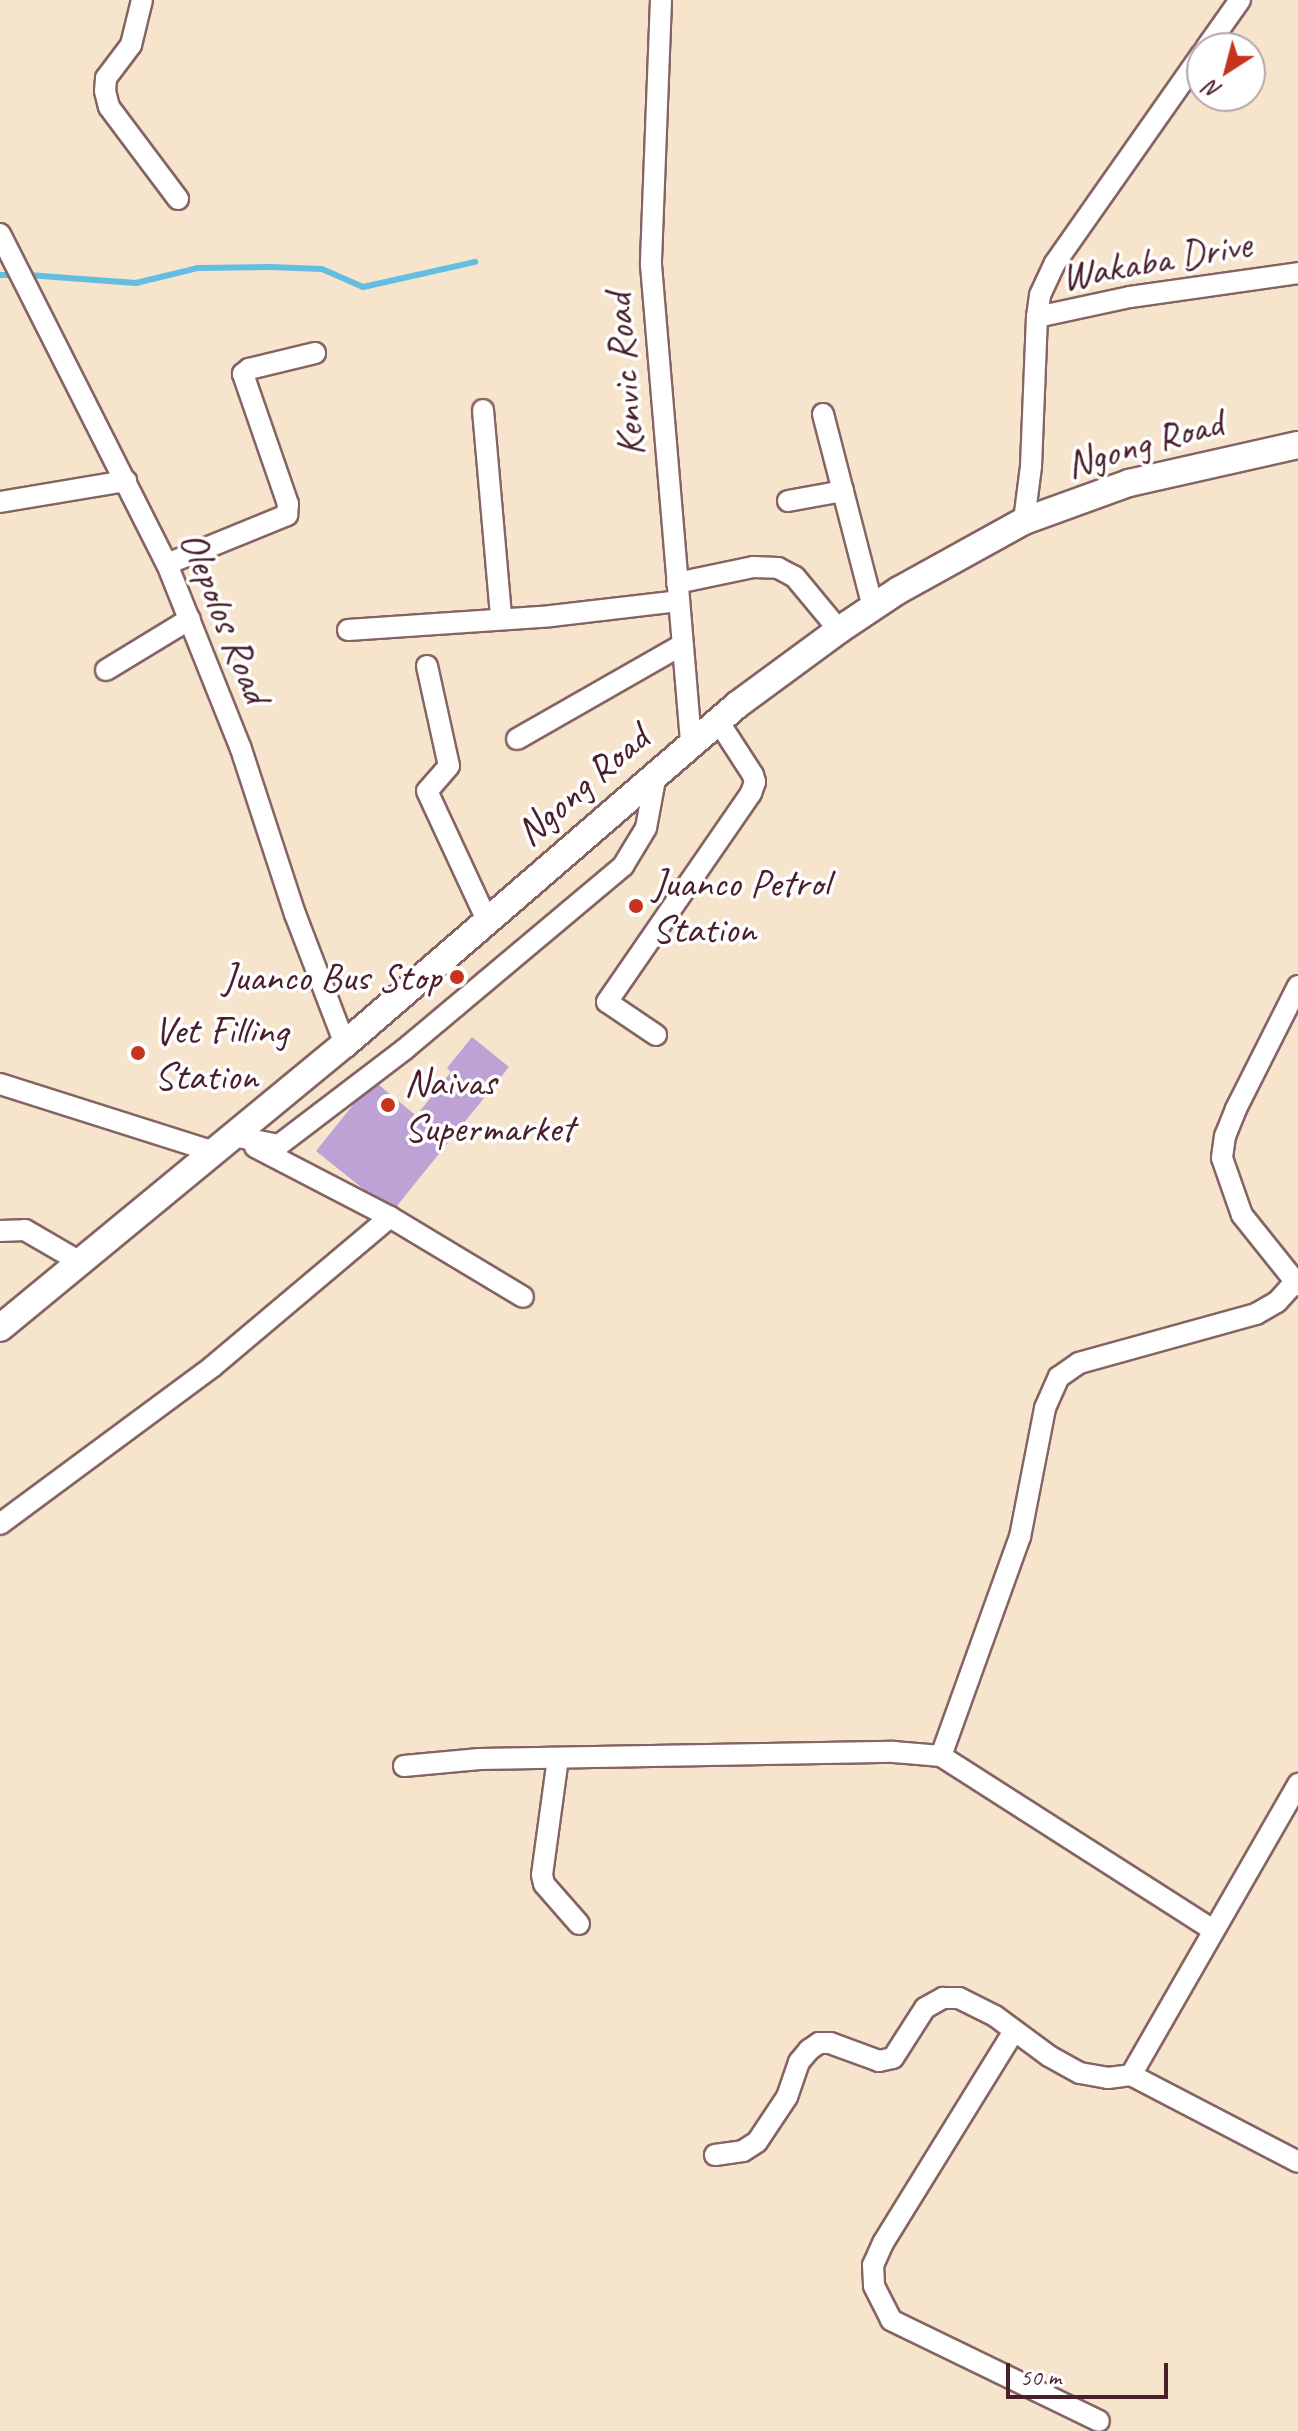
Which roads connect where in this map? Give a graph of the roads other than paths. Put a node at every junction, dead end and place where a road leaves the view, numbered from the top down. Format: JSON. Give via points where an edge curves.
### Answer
{"nodes":[{"id":1,"x":142,"y":0,"type":"edge"},
{"id":2,"x":661,"y":0,"type":"edge"},
{"id":3,"x":1240,"y":0,"type":"edge"},
{"id":4,"x":1217,"y":32,"type":"edge"},
{"id":5,"x":1186,"y":77,"type":"edge"},
{"id":6,"x":178,"y":199,"type":"dead end"},
{"id":7,"x":0,"y":234,"type":"edge"},
{"id":8,"x":1298,"y":273,"type":"edge"},
{"id":9,"x":1037,"y":317,"type":"junction"},
{"id":10,"x":315,"y":353,"type":"dead end"},
{"id":11,"x":483,"y":410,"type":"dead end"},
{"id":12,"x":823,"y":414,"type":"dead end"},
{"id":13,"x":1298,"y":445,"type":"edge"},
{"id":14,"x":126,"y":481,"type":"junction"},
{"id":15,"x":843,"y":491,"type":"junction"},
{"id":16,"x":788,"y":501,"type":"dead end"},
{"id":17,"x":0,"y":502,"type":"edge"},
{"id":18,"x":1024,"y":521,"type":"junction"},
{"id":19,"x":167,"y":564,"type":"junction"},
{"id":20,"x":678,"y":592,"type":"junction"},
{"id":21,"x":873,"y":607,"type":"junction"},
{"id":22,"x":501,"y":617,"type":"junction"},
{"id":23,"x":190,"y":619,"type":"junction"},
{"id":24,"x":348,"y":630,"type":"dead end"},
{"id":25,"x":839,"y":630,"type":"junction"},
{"id":26,"x":682,"y":645,"type":"junction"},
{"id":27,"x":427,"y":666,"type":"dead end"},
{"id":28,"x":106,"y":670,"type":"dead end"},
{"id":29,"x":718,"y":721,"type":"junction"},
{"id":30,"x":517,"y":739,"type":"dead end"},
{"id":31,"x":691,"y":744,"type":"junction"},
{"id":32,"x":656,"y":774,"type":"junction"},
{"id":33,"x":487,"y":920,"type":"junction"},
{"id":34,"x":1298,"y":986,"type":"edge"},
{"id":35,"x":656,"y":1035,"type":"dead end"},
{"id":36,"x":345,"y":1044,"type":"junction"},
{"id":37,"x":0,"y":1084,"type":"edge"},
{"id":38,"x":224,"y":1144,"type":"junction"},
{"id":39,"x":390,"y":1217,"type":"junction"},
{"id":40,"x":0,"y":1231,"type":"edge"},
{"id":41,"x":80,"y":1262,"type":"junction"},
{"id":42,"x":1297,"y":1284,"type":"edge"},
{"id":43,"x":523,"y":1297,"type":"dead end"},
{"id":44,"x":0,"y":1328,"type":"edge"},
{"id":45,"x":0,"y":1524,"type":"edge"},
{"id":46,"x":941,"y":1756,"type":"junction"},
{"id":47,"x":558,"y":1758,"type":"junction"},
{"id":48,"x":404,"y":1766,"type":"dead end"},
{"id":49,"x":1298,"y":1784,"type":"edge"},
{"id":50,"x":579,"y":1924,"type":"dead end"},
{"id":51,"x":1213,"y":1930,"type":"junction"},
{"id":52,"x":1014,"y":2031,"type":"junction"},
{"id":53,"x":1131,"y":2075,"type":"junction"},
{"id":54,"x":715,"y":2155,"type":"dead end"},
{"id":55,"x":1298,"y":2162,"type":"edge"},
{"id":56,"x":1099,"y":2421,"type":"dead end"}],
"edges":[{"from":1,"to":6,"type":"street","via":[[131,45],[106,78],[105,91],[109,107]]},
{"from":2,"to":20,"type":"street","name":"Kenvic Road","via":[[651,265]]},
{"from":3,"to":4,"type":"street"},
{"from":5,"to":9,"type":"street","via":[[1055,263],[1040,295]]},
{"from":7,"to":14,"type":"street","name":"Olepolos Road"},
{"from":8,"to":9,"type":"street","name":"Wakaba Drive","via":[[1130,297]]},
{"from":9,"to":18,"type":"street","name":"Wakaba Drive"},
{"from":10,"to":19,"type":"street","via":[[243,374],[288,504],[287,515]]},
{"from":11,"to":22,"type":"street"},
{"from":12,"to":15,"type":"street"},
{"from":13,"to":18,"type":"main road","name":"Ngong Road","via":[[1129,483]]},
{"from":14,"to":17,"type":"street"},
{"from":14,"to":19,"type":"street","name":"Olepolos Road"},
{"from":15,"to":16,"type":"street"},
{"from":15,"to":21,"type":"street"},
{"from":18,"to":21,"type":"main road","name":"Ngong Road"},
{"from":19,"to":23,"type":"street","name":"Olepolos Road"},
{"from":20,"to":22,"type":"street","via":[[551,616]]},
{"from":20,"to":25,"type":"street","via":[[753,567],[778,568],[795,577]]},
{"from":20,"to":26,"type":"street","name":"Kenvic Road"},
{"from":21,"to":25,"type":"main road","name":"Ngong Road"},
{"from":22,"to":24,"type":"street"},
{"from":23,"to":28,"type":"street"},
{"from":23,"to":36,"type":"street","name":"Olepolos Road"},
{"from":25,"to":29,"type":"main road","name":"Ngong Road"},
{"from":26,"to":30,"type":"street"},
{"from":26,"to":31,"type":"street","name":"Kenvic Road"},
{"from":27,"to":33,"type":"street","via":[[449,766],[427,791]]},
{"from":29,"to":31,"type":"main road","name":"Ngong Road"},
{"from":29,"to":35,"type":"street","via":[[753,775],[751,793],[607,1002]]},
{"from":31,"to":32,"type":"main road","name":"Ngong Road"},
{"from":32,"to":33,"type":"main road","name":"Ngong Road"},
{"from":32,"to":38,"type":"street","via":[[646,828],[623,866],[405,1049],[279,1145]]},
{"from":33,"to":36,"type":"main road","name":"Ngong Road"},
{"from":34,"to":42,"type":"street","via":[[1236,1109],[1222,1158],[1242,1215]]},
{"from":36,"to":38,"type":"main road","name":"Ngong Road"},
{"from":37,"to":38,"type":"street"},
{"from":38,"to":39,"type":"street"},
{"from":38,"to":41,"type":"main road","name":"Ngong Road"},
{"from":39,"to":43,"type":"street"},
{"from":39,"to":45,"type":"street","via":[[212,1367]]},
{"from":40,"to":41,"type":"street","via":[[25,1230]]},
{"from":41,"to":44,"type":"main road","name":"Ngong Road"},
{"from":42,"to":46,"type":"street","via":[[1256,1314],[1079,1363],[1059,1377],[1045,1408],[1020,1537]]},
{"from":46,"to":47,"type":"street","via":[[894,1752]]},
{"from":46,"to":51,"type":"street"},
{"from":47,"to":48,"type":"street"},
{"from":47,"to":50,"type":"street","via":[[542,1875]]},
{"from":49,"to":51,"type":"street"},
{"from":51,"to":53,"type":"street"},
{"from":52,"to":53,"type":"street","via":[[1080,2073]]},
{"from":52,"to":54,"type":"street","via":[[959,1998],[943,1998],[925,2008],[893,2058],[879,2061],[819,2043],[799,2062],[787,2097],[757,2142],[743,2151]]},
{"from":52,"to":56,"type":"street","via":[[883,2243],[873,2265],[874,2286],[891,2320]]},
{"from":53,"to":55,"type":"street"}]}
